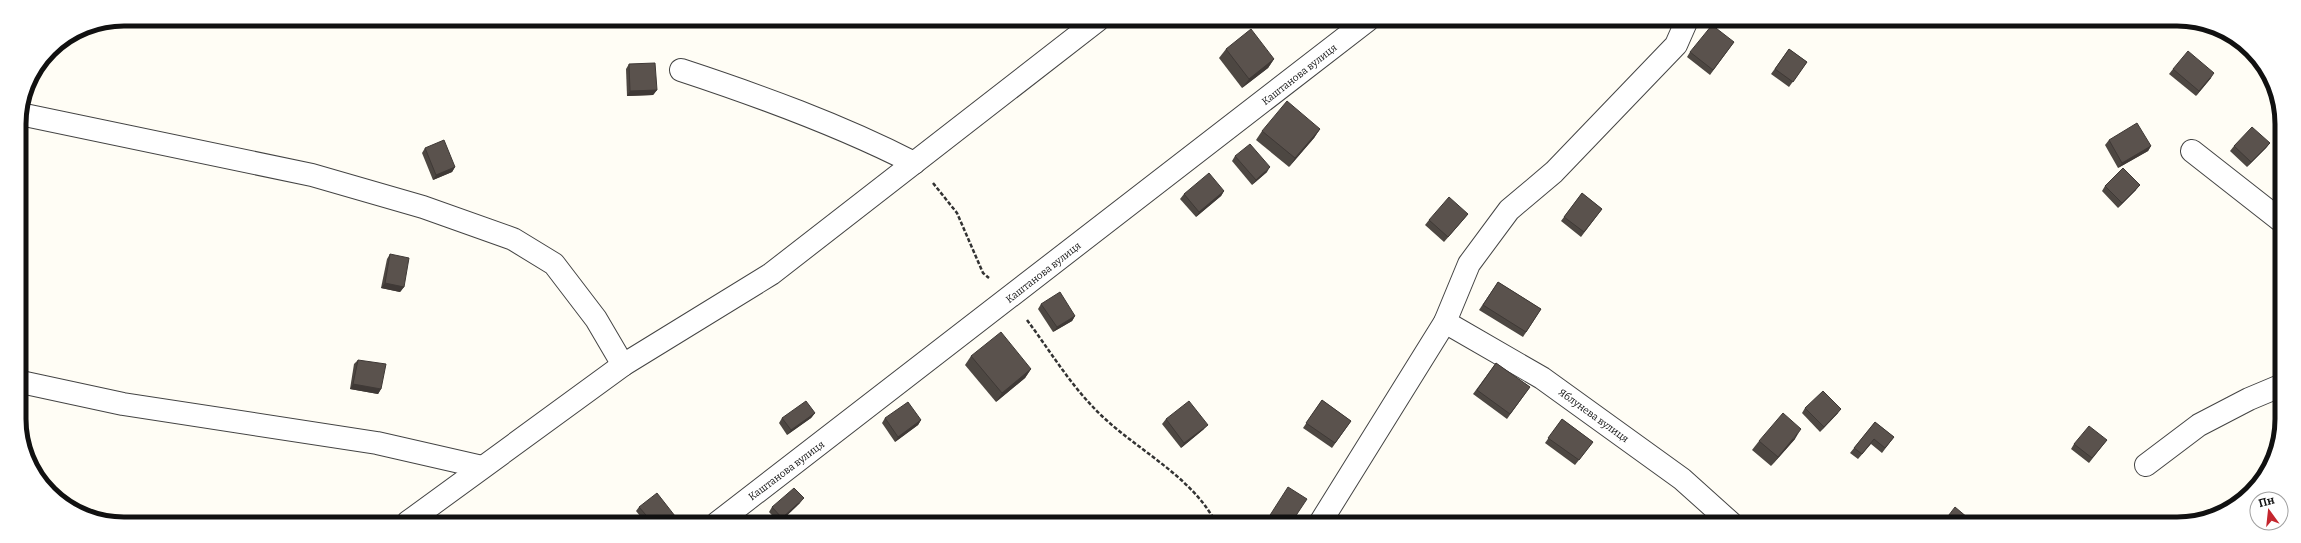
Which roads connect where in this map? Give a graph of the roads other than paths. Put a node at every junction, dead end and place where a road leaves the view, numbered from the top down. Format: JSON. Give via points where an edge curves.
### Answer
{"nodes":[{"id":1,"x":1090,"y":26,"type":"edge"},
{"id":2,"x":1360,"y":26,"type":"edge"},
{"id":3,"x":1684,"y":26,"type":"edge"},
{"id":4,"x":681,"y":70,"type":"dead end"},
{"id":5,"x":26,"y":115,"type":"edge"},
{"id":6,"x":2192,"y":151,"type":"dead end"},
{"id":7,"x":914,"y":163,"type":"junction"},
{"id":8,"x":2275,"y":216,"type":"edge"},
{"id":9,"x":1445,"y":322,"type":"junction"},
{"id":10,"x":623,"y":365,"type":"junction"},
{"id":11,"x":26,"y":383,"type":"edge"},
{"id":12,"x":2275,"y":388,"type":"edge"},
{"id":13,"x":2146,"y":465,"type":"dead end"},
{"id":14,"x":482,"y":467,"type":"junction"},
{"id":15,"x":415,"y":517,"type":"edge"},
{"id":16,"x":723,"y":517,"type":"edge"},
{"id":17,"x":1324,"y":517,"type":"edge"},
{"id":18,"x":1724,"y":517,"type":"edge"}],
"edges":[{"from":1,"to":7,"type":"street"},
{"from":2,"to":16,"type":"street","name":"Каштанова вулиця"},
{"from":3,"to":9,"type":"street","via":[[1676,45],[1554,172],[1509,210],[1469,264]]},
{"from":4,"to":7,"type":"street","via":[[754,95],[884,147]]},
{"from":5,"to":10,"type":"street","via":[[312,175],[423,207],[513,239],[554,264],[596,320]]},
{"from":6,"to":8,"type":"street"},
{"from":7,"to":10,"type":"street","via":[[771,274]]},
{"from":9,"to":17,"type":"street"},
{"from":9,"to":18,"type":"street","name":"Яблунева вулиця","via":[[1542,378],[1682,480]]},
{"from":10,"to":14,"type":"street"},
{"from":11,"to":14,"type":"street","via":[[123,404],[377,443]]},
{"from":12,"to":13,"type":"street","via":[[2199,425]]},
{"from":14,"to":15,"type":"street"}]}
